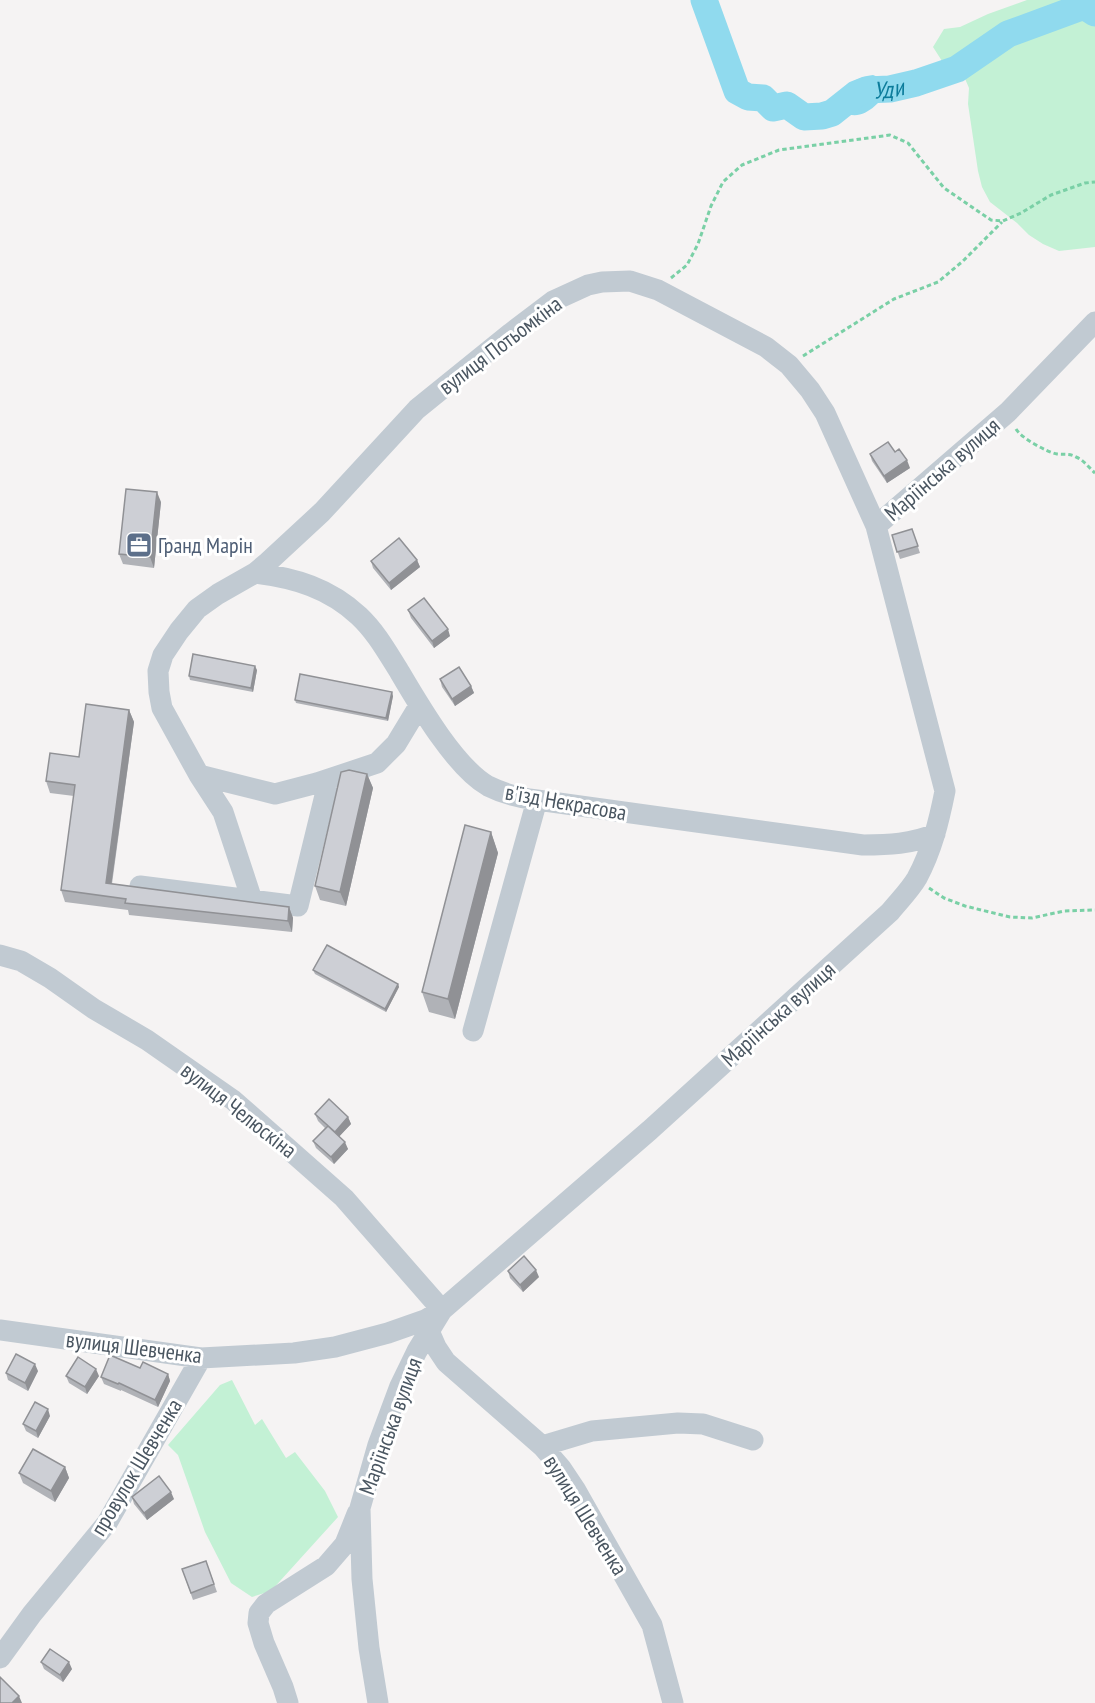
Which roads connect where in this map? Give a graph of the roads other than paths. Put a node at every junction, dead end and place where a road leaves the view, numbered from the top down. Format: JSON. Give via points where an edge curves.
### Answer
{"nodes":[{"id":1,"x":1095,"y":322,"type":"edge"},
{"id":2,"x":876,"y":526,"type":"junction"},
{"id":3,"x":255,"y":573,"type":"junction"},
{"id":4,"x":419,"y":706,"type":"junction"},
{"id":5,"x":199,"y":775,"type":"junction"},
{"id":6,"x":329,"y":779,"type":"junction"},
{"id":7,"x":537,"y":800,"type":"junction"},
{"id":8,"x":935,"y":834,"type":"junction"},
{"id":9,"x":140,"y":886,"type":"edge"},
{"id":10,"x":252,"y":900,"type":"junction"},
{"id":11,"x":0,"y":955,"type":"edge"},
{"id":12,"x":473,"y":1031,"type":"dead end"},
{"id":13,"x":442,"y":1310,"type":"junction"},
{"id":14,"x":0,"y":1329,"type":"edge"},
{"id":15,"x":429,"y":1331,"type":"junction"},
{"id":16,"x":201,"y":1358,"type":"junction"},
{"id":17,"x":753,"y":1440,"type":"dead end"},
{"id":18,"x":542,"y":1446,"type":"junction"},
{"id":19,"x":360,"y":1508,"type":"junction"},
{"id":20,"x":0,"y":1658,"type":"edge"},
{"id":21,"x":288,"y":1703,"type":"edge"},
{"id":22,"x":378,"y":1703,"type":"edge"},
{"id":23,"x":673,"y":1703,"type":"edge"}],
"edges":[{"from":1,"to":2,"type":"street","name":"Маріїнська вулиця","via":[[1008,412]]},
{"from":2,"to":3,"type":"street","name":"вулиця Потьомкіна","via":[[825,413],[789,365],[766,347],[658,290],[630,281],[602,282],[552,301],[417,409],[322,512]]},
{"from":2,"to":8,"type":"street","name":"Маріїнська вулиця","via":[[945,791]]},
{"from":3,"to":4,"type":"street","name":"в'їзд Некрасова","via":[[284,576],[311,585],[360,616],[379,637]]},
{"from":3,"to":5,"type":"street","name":"вулиця Потьомкіна","via":[[197,609],[162,655],[158,671],[162,708]]},
{"from":4,"to":6,"type":"street","via":[[396,744],[377,763]]},
{"from":4,"to":7,"type":"street","name":"в'їзд Некрасова","via":[[476,778],[511,796]]},
{"from":5,"to":6,"type":"street","via":[[275,794]]},
{"from":5,"to":10,"type":"street","name":"вулиця Потьомкіна","via":[[223,812]]},
{"from":6,"to":10,"type":"street","via":[[298,906]]},
{"from":7,"to":8,"type":"street","name":"в'їзд Некрасова","via":[[864,844],[890,845]]},
{"from":7,"to":12,"type":"street"},
{"from":8,"to":13,"type":"street","name":"Маріїнська вулиця","via":[[916,880],[890,912],[651,1130]]},
{"from":9,"to":10,"type":"street"},
{"from":11,"to":13,"type":"street","name":"вулиця Челюскіна","via":[[50,978],[233,1100],[345,1198]]},
{"from":13,"to":15,"type":"street","name":"Маріїнська вулиця"},
{"from":13,"to":16,"type":"street","name":"вулиця Шевченка","via":[[397,1330],[335,1347]]},
{"from":14,"to":16,"type":"street","name":"вулиця Шевченка"},
{"from":15,"to":18,"type":"street","name":"вулиця Шевченка","via":[[452,1369]]},
{"from":15,"to":19,"type":"street","name":"Маріїнська вулиця","via":[[400,1386]]},
{"from":16,"to":20,"type":"street","name":"провулок Шевченка","via":[[107,1523]]},
{"from":17,"to":18,"type":"street","via":[[703,1424],[678,1423],[592,1431]]},
{"from":18,"to":23,"type":"street","name":"вулиця Шевченка","via":[[575,1488],[652,1625]]},
{"from":19,"to":21,"type":"street","via":[[345,1544],[326,1566],[266,1604],[259,1613],[264,1643]]},
{"from":19,"to":22,"type":"street","name":"Маріїнська вулиця","via":[[362,1579]]}]}
